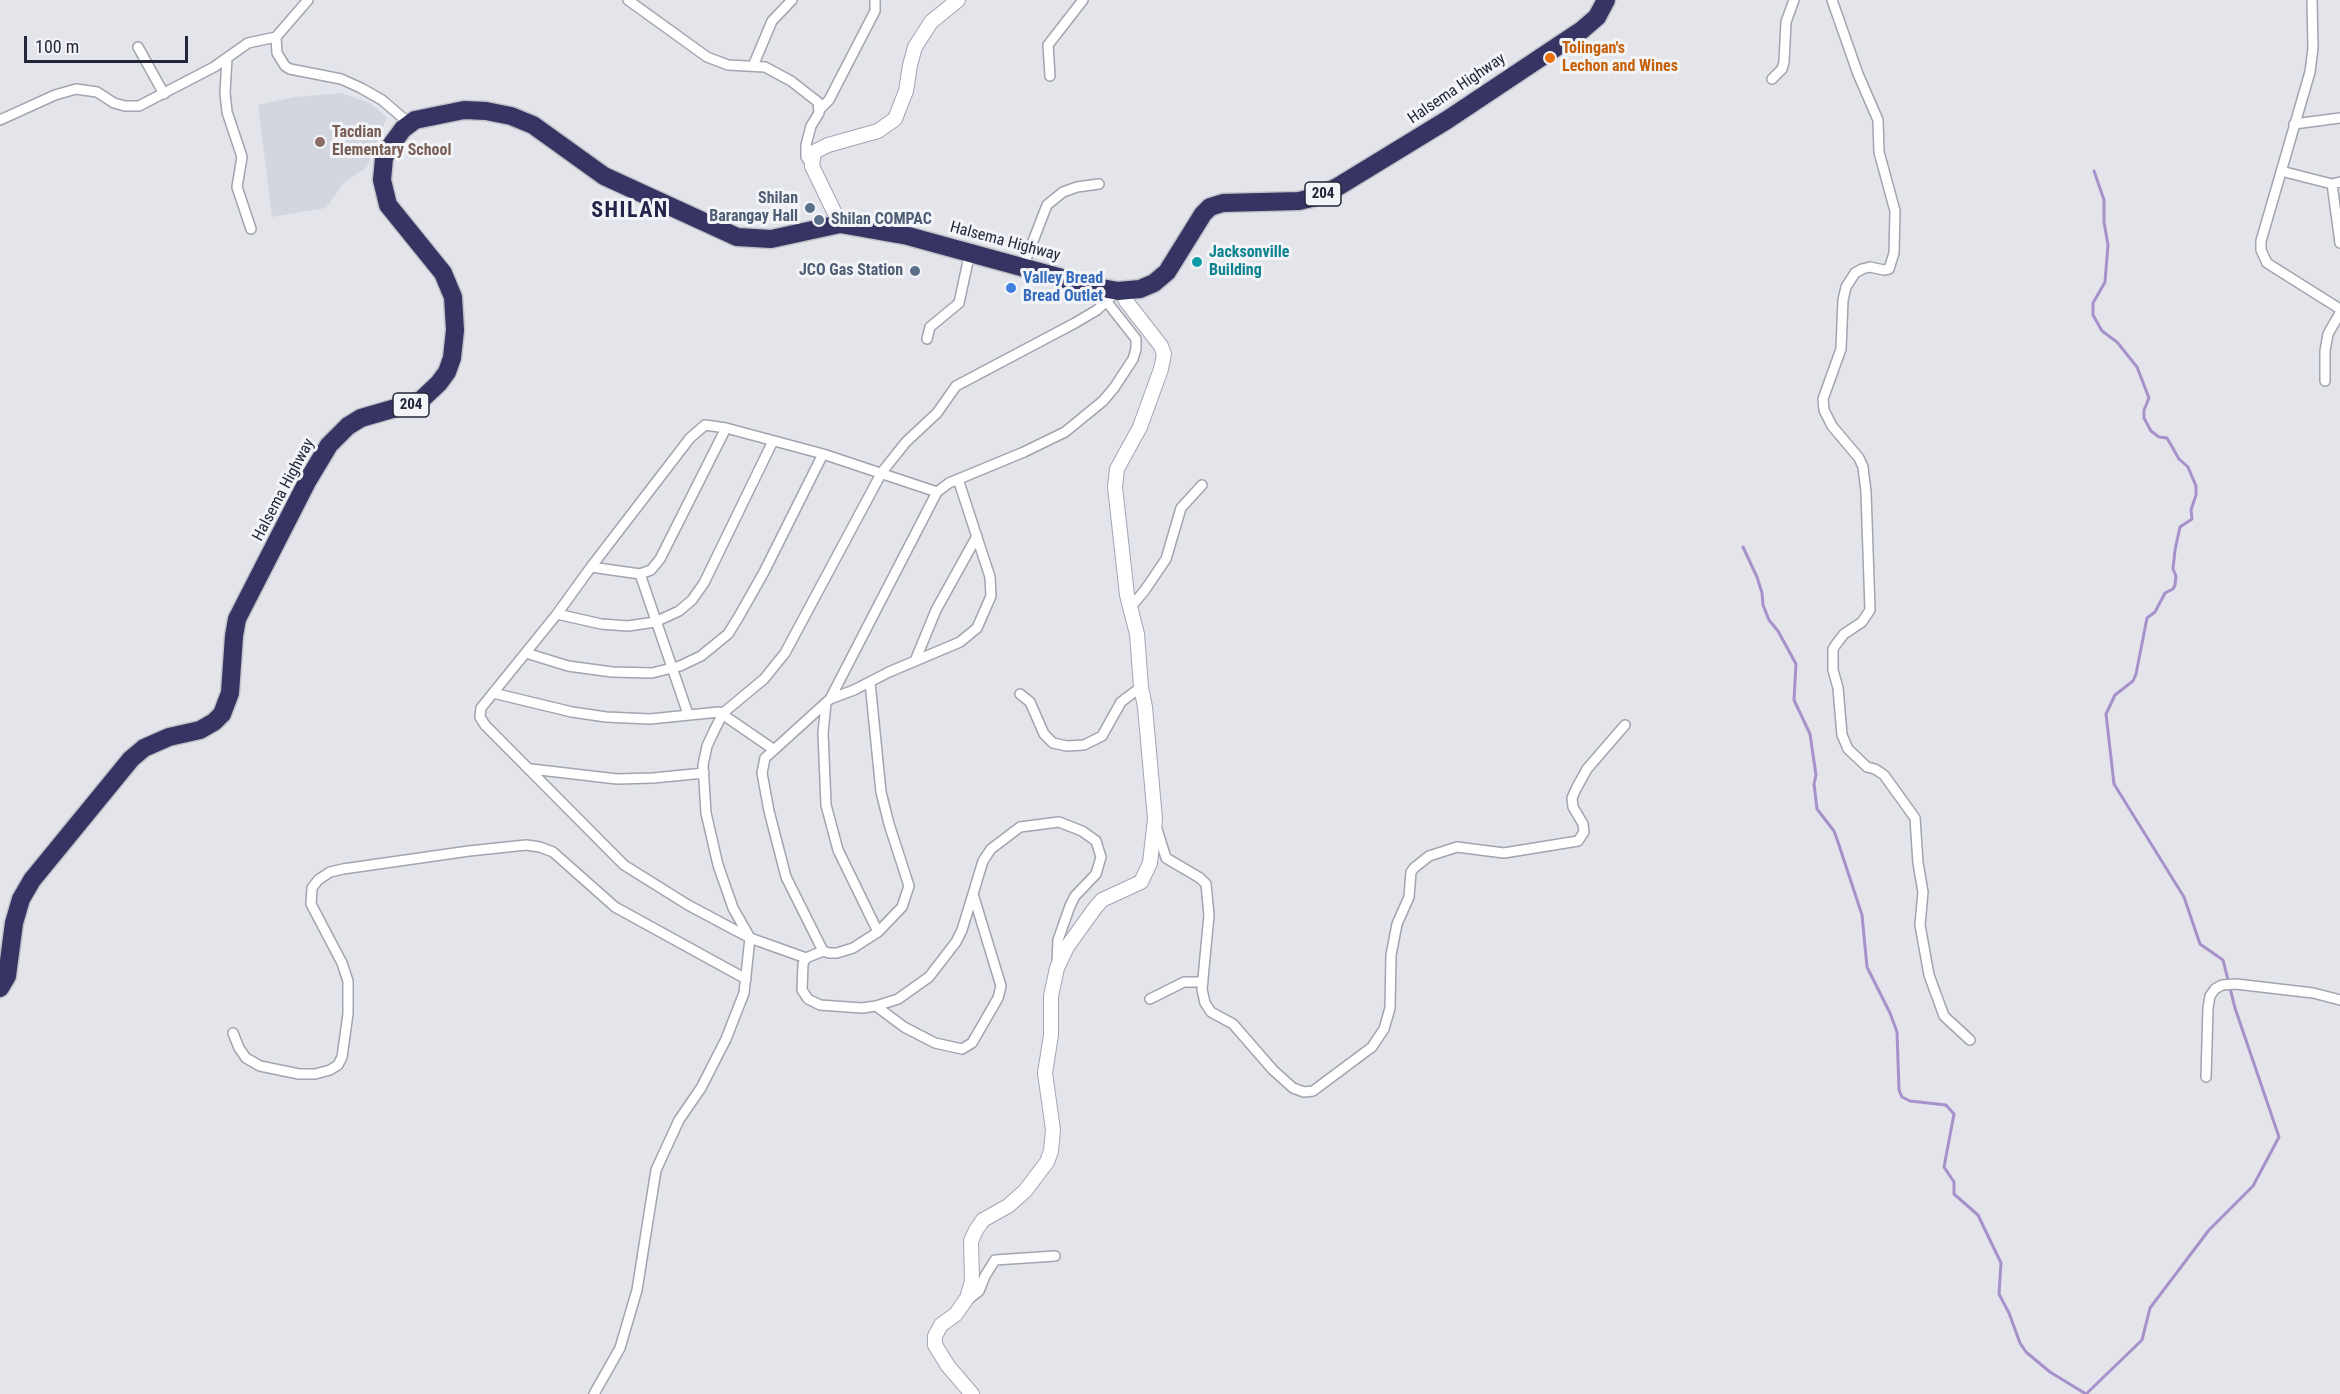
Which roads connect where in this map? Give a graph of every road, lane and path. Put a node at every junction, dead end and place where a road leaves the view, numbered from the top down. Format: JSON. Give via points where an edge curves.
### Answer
{"nodes":[{"id":1,"x":308,"y":0,"type":"edge"},
{"id":2,"x":628,"y":0,"type":"edge"},
{"id":3,"x":792,"y":0,"type":"edge"},
{"id":4,"x":875,"y":0,"type":"edge"},
{"id":5,"x":958,"y":0,"type":"edge"},
{"id":6,"x":1083,"y":0,"type":"edge"},
{"id":7,"x":1606,"y":0,"type":"edge"},
{"id":8,"x":1794,"y":0,"type":"edge"},
{"id":9,"x":1832,"y":0,"type":"edge"},
{"id":10,"x":2312,"y":0,"type":"edge"},
{"id":11,"x":276,"y":37,"type":"junction"},
{"id":12,"x":138,"y":47,"type":"dead end"},
{"id":13,"x":227,"y":58,"type":"junction"},
{"id":14,"x":753,"y":66,"type":"junction"},
{"id":15,"x":1050,"y":76,"type":"dead end"},
{"id":16,"x":1772,"y":79,"type":"dead end"},
{"id":17,"x":164,"y":94,"type":"junction"},
{"id":18,"x":820,"y":109,"type":"junction"},
{"id":19,"x":2340,"y":118,"type":"edge"},
{"id":20,"x":0,"y":120,"type":"edge"},
{"id":21,"x":410,"y":124,"type":"junction"},
{"id":22,"x":2294,"y":124,"type":"junction"},
{"id":23,"x":812,"y":166,"type":"junction"},
{"id":24,"x":2281,"y":171,"type":"junction"},
{"id":25,"x":2336,"y":183,"type":"edge"},
{"id":26,"x":1099,"y":184,"type":"dead end"},
{"id":27,"x":840,"y":224,"type":"junction"},
{"id":28,"x":251,"y":229,"type":"dead end"},
{"id":29,"x":2340,"y":243,"type":"edge"},
{"id":30,"x":970,"y":252,"type":"junction"},
{"id":31,"x":1023,"y":267,"type":"junction"},
{"id":32,"x":1116,"y":294,"type":"junction"},
{"id":33,"x":2340,"y":311,"type":"edge"},
{"id":34,"x":927,"y":339,"type":"dead end"},
{"id":35,"x":2325,"y":381,"type":"dead end"},
{"id":36,"x":726,"y":428,"type":"junction"},
{"id":37,"x":773,"y":441,"type":"junction"},
{"id":38,"x":823,"y":454,"type":"junction"},
{"id":39,"x":882,"y":472,"type":"junction"},
{"id":40,"x":958,"y":479,"type":"junction"},
{"id":41,"x":1202,"y":486,"type":"dead end"},
{"id":42,"x":937,"y":492,"type":"junction"},
{"id":43,"x":978,"y":536,"type":"junction"},
{"id":44,"x":591,"y":567,"type":"junction"},
{"id":45,"x":640,"y":574,"type":"junction"},
{"id":46,"x":1130,"y":608,"type":"junction"},
{"id":47,"x":557,"y":614,"type":"junction"},
{"id":48,"x":655,"y":622,"type":"junction"},
{"id":49,"x":526,"y":653,"type":"junction"},
{"id":50,"x":915,"y":661,"type":"junction"},
{"id":51,"x":671,"y":669,"type":"junction"},
{"id":52,"x":870,"y":682,"type":"junction"},
{"id":53,"x":1142,"y":687,"type":"junction"},
{"id":54,"x":493,"y":693,"type":"junction"},
{"id":55,"x":1020,"y":694,"type":"dead end"},
{"id":56,"x":828,"y":701,"type":"junction"},
{"id":57,"x":723,"y":713,"type":"junction"},
{"id":58,"x":688,"y":714,"type":"junction"},
{"id":59,"x":1625,"y":725,"type":"dead end"},
{"id":60,"x":773,"y":748,"type":"junction"},
{"id":61,"x":531,"y":770,"type":"junction"},
{"id":62,"x":704,"y":773,"type":"junction"},
{"id":63,"x":1155,"y":819,"type":"junction"},
{"id":64,"x":973,"y":894,"type":"junction"},
{"id":65,"x":878,"y":932,"type":"junction"},
{"id":66,"x":750,"y":938,"type":"junction"},
{"id":67,"x":823,"y":951,"type":"junction"},
{"id":68,"x":806,"y":958,"type":"junction"},
{"id":69,"x":1057,"y":968,"type":"junction"},
{"id":70,"x":746,"y":980,"type":"junction"},
{"id":71,"x":1203,"y":982,"type":"junction"},
{"id":72,"x":0,"y":988,"type":"edge"},
{"id":73,"x":1150,"y":999,"type":"dead end"},
{"id":74,"x":2340,"y":1000,"type":"edge"},
{"id":75,"x":876,"y":1006,"type":"junction"},
{"id":76,"x":233,"y":1033,"type":"dead end"},
{"id":77,"x":1970,"y":1040,"type":"dead end"},
{"id":78,"x":2206,"y":1077,"type":"dead end"},
{"id":79,"x":1055,"y":1256,"type":"dead end"},
{"id":80,"x":965,"y":1302,"type":"junction"},
{"id":81,"x":594,"y":1394,"type":"edge"},
{"id":82,"x":972,"y":1394,"type":"edge"}],
"edges":[{"from":1,"to":11,"type":"street"},
{"from":2,"to":14,"type":"street","via":[[707,57],[728,65]]},
{"from":3,"to":14,"type":"street","via":[[772,21]]},
{"from":4,"to":18,"type":"street","via":[[875,11],[829,100]]},
{"from":5,"to":23,"type":"street","via":[[931,22],[915,47],[906,91],[895,119],[878,131],[817,149]]},
{"from":6,"to":15,"type":"street","via":[[1048,45]]},
{"from":7,"to":32,"type":"highway","name":"Halsema Highway","number":"204","via":[[1597,17],[1582,30],[1447,120],[1320,196],[1299,201],[1223,202],[1210,207],[1162,278],[1140,289]]},
{"from":8,"to":16,"type":"street","via":[[1786,22],[1784,62]]},
{"from":9,"to":77,"type":"street","via":[[1878,120],[1879,152],[1895,211],[1894,253],[1889,268],[1862,269],[1846,287],[1841,349],[1823,399],[1832,426],[1859,458],[1866,492],[1870,610],[1833,649],[1833,670],[1842,735],[1848,749],[1867,767],[1884,775],[1915,818],[1923,892],[1920,925],[1929,975],[1944,1016]]},
{"from":10,"to":22,"type":"street","via":[[2312,61]]},
{"from":11,"to":13,"type":"street","via":[[253,40]]},
{"from":11,"to":21,"type":"street","via":[[280,60],[290,69],[341,79],[361,88]]},
{"from":12,"to":17,"type":"street"},
{"from":13,"to":17,"type":"street"},
{"from":13,"to":28,"type":"street","via":[[227,112],[242,157],[237,187]]},
{"from":14,"to":18,"type":"street","via":[[765,67],[791,81],[818,102]]},
{"from":17,"to":20,"type":"street","via":[[132,107],[114,103],[97,92],[76,89]]},
{"from":18,"to":23,"type":"street","via":[[806,145],[806,157]]},
{"from":19,"to":22,"type":"street"},
{"from":21,"to":27,"type":"highway","name":"Halsema Highway","number":"204","via":[[464,110],[510,116],[533,125],[604,176],[737,237],[771,239]]},
{"from":21,"to":72,"type":"highway","name":"Halsema Highway","number":"204","via":[[384,158],[382,180],[388,205],[443,273],[453,297],[455,330],[447,372],[420,401],[361,418],[329,445],[237,619],[230,693],[222,714],[200,730],[169,736],[144,747],[32,880],[21,899],[7,976]]},
{"from":22,"to":24,"type":"street"},
{"from":23,"to":27,"type":"street"},
{"from":24,"to":25,"type":"street"},
{"from":24,"to":33,"type":"street","via":[[2261,241],[2263,258]]},
{"from":25,"to":29,"type":"street"},
{"from":26,"to":31,"type":"street","via":[[1063,192],[1047,205]]},
{"from":27,"to":30,"type":"highway","name":"Halsema Highway","number":"204"},
{"from":30,"to":31,"type":"highway","name":"Halsema Highway","number":"204"},
{"from":30,"to":34,"type":"street","via":[[959,303],[930,327]]},
{"from":31,"to":32,"type":"highway","name":"Halsema Highway","number":"204"},
{"from":32,"to":39,"type":"street","via":[[1075,323],[960,383]]},
{"from":32,"to":40,"type":"street","via":[[1136,339],[1136,349],[1133,360],[1103,401],[1065,432]]},
{"from":32,"to":46,"type":"street","via":[[1164,354],[1140,427],[1115,477]]},
{"from":33,"to":35,"type":"street","via":[[2328,334]]},
{"from":36,"to":37,"type":"street"},
{"from":36,"to":44,"type":"street","via":[[701,427]]},
{"from":36,"to":45,"type":"street","via":[[660,559],[651,570]]},
{"from":37,"to":38,"type":"street"},
{"from":37,"to":48,"type":"street","via":[[704,583],[679,611]]},
{"from":38,"to":39,"type":"street"},
{"from":38,"to":51,"type":"street","via":[[728,634],[701,656]]},
{"from":39,"to":42,"type":"street"},
{"from":39,"to":57,"type":"street","via":[[785,653],[764,679]]},
{"from":40,"to":42,"type":"street"},
{"from":40,"to":43,"type":"street"},
{"from":41,"to":46,"type":"street","via":[[1180,507],[1166,559]]},
{"from":42,"to":56,"type":"street"},
{"from":43,"to":50,"type":"street","via":[[936,610]]},
{"from":43,"to":50,"type":"street","via":[[990,578],[991,596],[985,614],[968,637]]},
{"from":44,"to":45,"type":"street"},
{"from":44,"to":47,"type":"street"},
{"from":45,"to":48,"type":"street"},
{"from":46,"to":53,"type":"street"},
{"from":47,"to":48,"type":"street","via":[[601,624]]},
{"from":47,"to":49,"type":"street"},
{"from":48,"to":51,"type":"street"},
{"from":49,"to":51,"type":"street","via":[[568,666],[612,672],[652,673]]},
{"from":49,"to":54,"type":"street"},
{"from":50,"to":52,"type":"street"},
{"from":51,"to":58,"type":"street"},
{"from":52,"to":56,"type":"street"},
{"from":52,"to":65,"type":"street","via":[[881,792],[909,886],[902,907]]},
{"from":53,"to":55,"type":"street","via":[[1121,702],[1102,736],[1084,746],[1053,742],[1044,734],[1030,702]]},
{"from":53,"to":63,"type":"street"},
{"from":54,"to":58,"type":"street","via":[[606,717],[650,719]]},
{"from":54,"to":61,"type":"street","via":[[481,708],[480,717]]},
{"from":56,"to":60,"type":"street"},
{"from":56,"to":65,"type":"street","via":[[823,733],[826,805],[838,849]]},
{"from":57,"to":58,"type":"street"},
{"from":57,"to":60,"type":"street"},
{"from":57,"to":62,"type":"street","via":[[707,746]]},
{"from":59,"to":71,"type":"street","via":[[1587,770],[1572,798],[1583,824],[1584,832],[1578,841],[1504,853],[1457,847],[1429,856],[1414,868],[1391,955],[1390,1008],[1384,1029],[1372,1047],[1316,1090],[1304,1092],[1293,1088],[1233,1024],[1211,1012],[1205,1003]]},
{"from":60,"to":67,"type":"street","via":[[762,769],[771,819],[790,887]]},
{"from":61,"to":62,"type":"street","via":[[617,779]]},
{"from":61,"to":66,"type":"street","via":[[630,870]]},
{"from":62,"to":66,"type":"street","via":[[708,827],[718,865],[733,908]]},
{"from":63,"to":69,"type":"street","via":[[1150,863],[1141,882],[1102,900],[1067,946]]},
{"from":63,"to":71,"type":"street","via":[[1166,858],[1206,884],[1209,915]]},
{"from":64,"to":69,"type":"street","via":[[991,849],[1020,826],[1059,822],[1096,841],[1101,857],[1099,868],[1070,906],[1058,939]]},
{"from":64,"to":75,"type":"street","via":[[962,930],[929,977],[898,999]]},
{"from":64,"to":75,"type":"street","via":[[1001,986],[972,1043],[962,1049],[935,1043]]},
{"from":65,"to":67,"type":"street","via":[[845,951]]},
{"from":66,"to":68,"type":"street"},
{"from":66,"to":70,"type":"street"},
{"from":67,"to":68,"type":"street"},
{"from":68,"to":75,"type":"street","via":[[801,982],[808,999],[844,1008]]},
{"from":69,"to":80,"type":"street","via":[[1045,1073],[1053,1130],[1051,1151],[1025,1191],[983,1220],[976,1230],[971,1240],[972,1281]]},
{"from":70,"to":76,"type":"street","via":[[615,907],[553,852],[526,845],[343,869],[318,880],[312,888],[311,904],[348,981],[348,1014],[338,1065],[315,1074],[260,1066],[246,1058]]},
{"from":70,"to":81,"type":"street","via":[[731,1029],[701,1088],[679,1120],[656,1170],[637,1290],[620,1348]]},
{"from":71,"to":73,"type":"street","via":[[1184,982]]},
{"from":74,"to":78,"type":"street","via":[[2236,984],[2215,989],[2208,1008]]},
{"from":79,"to":80,"type":"street","via":[[995,1260],[980,1291]]},
{"from":80,"to":82,"type":"street","via":[[941,1324],[934,1340],[948,1366]]}]}
